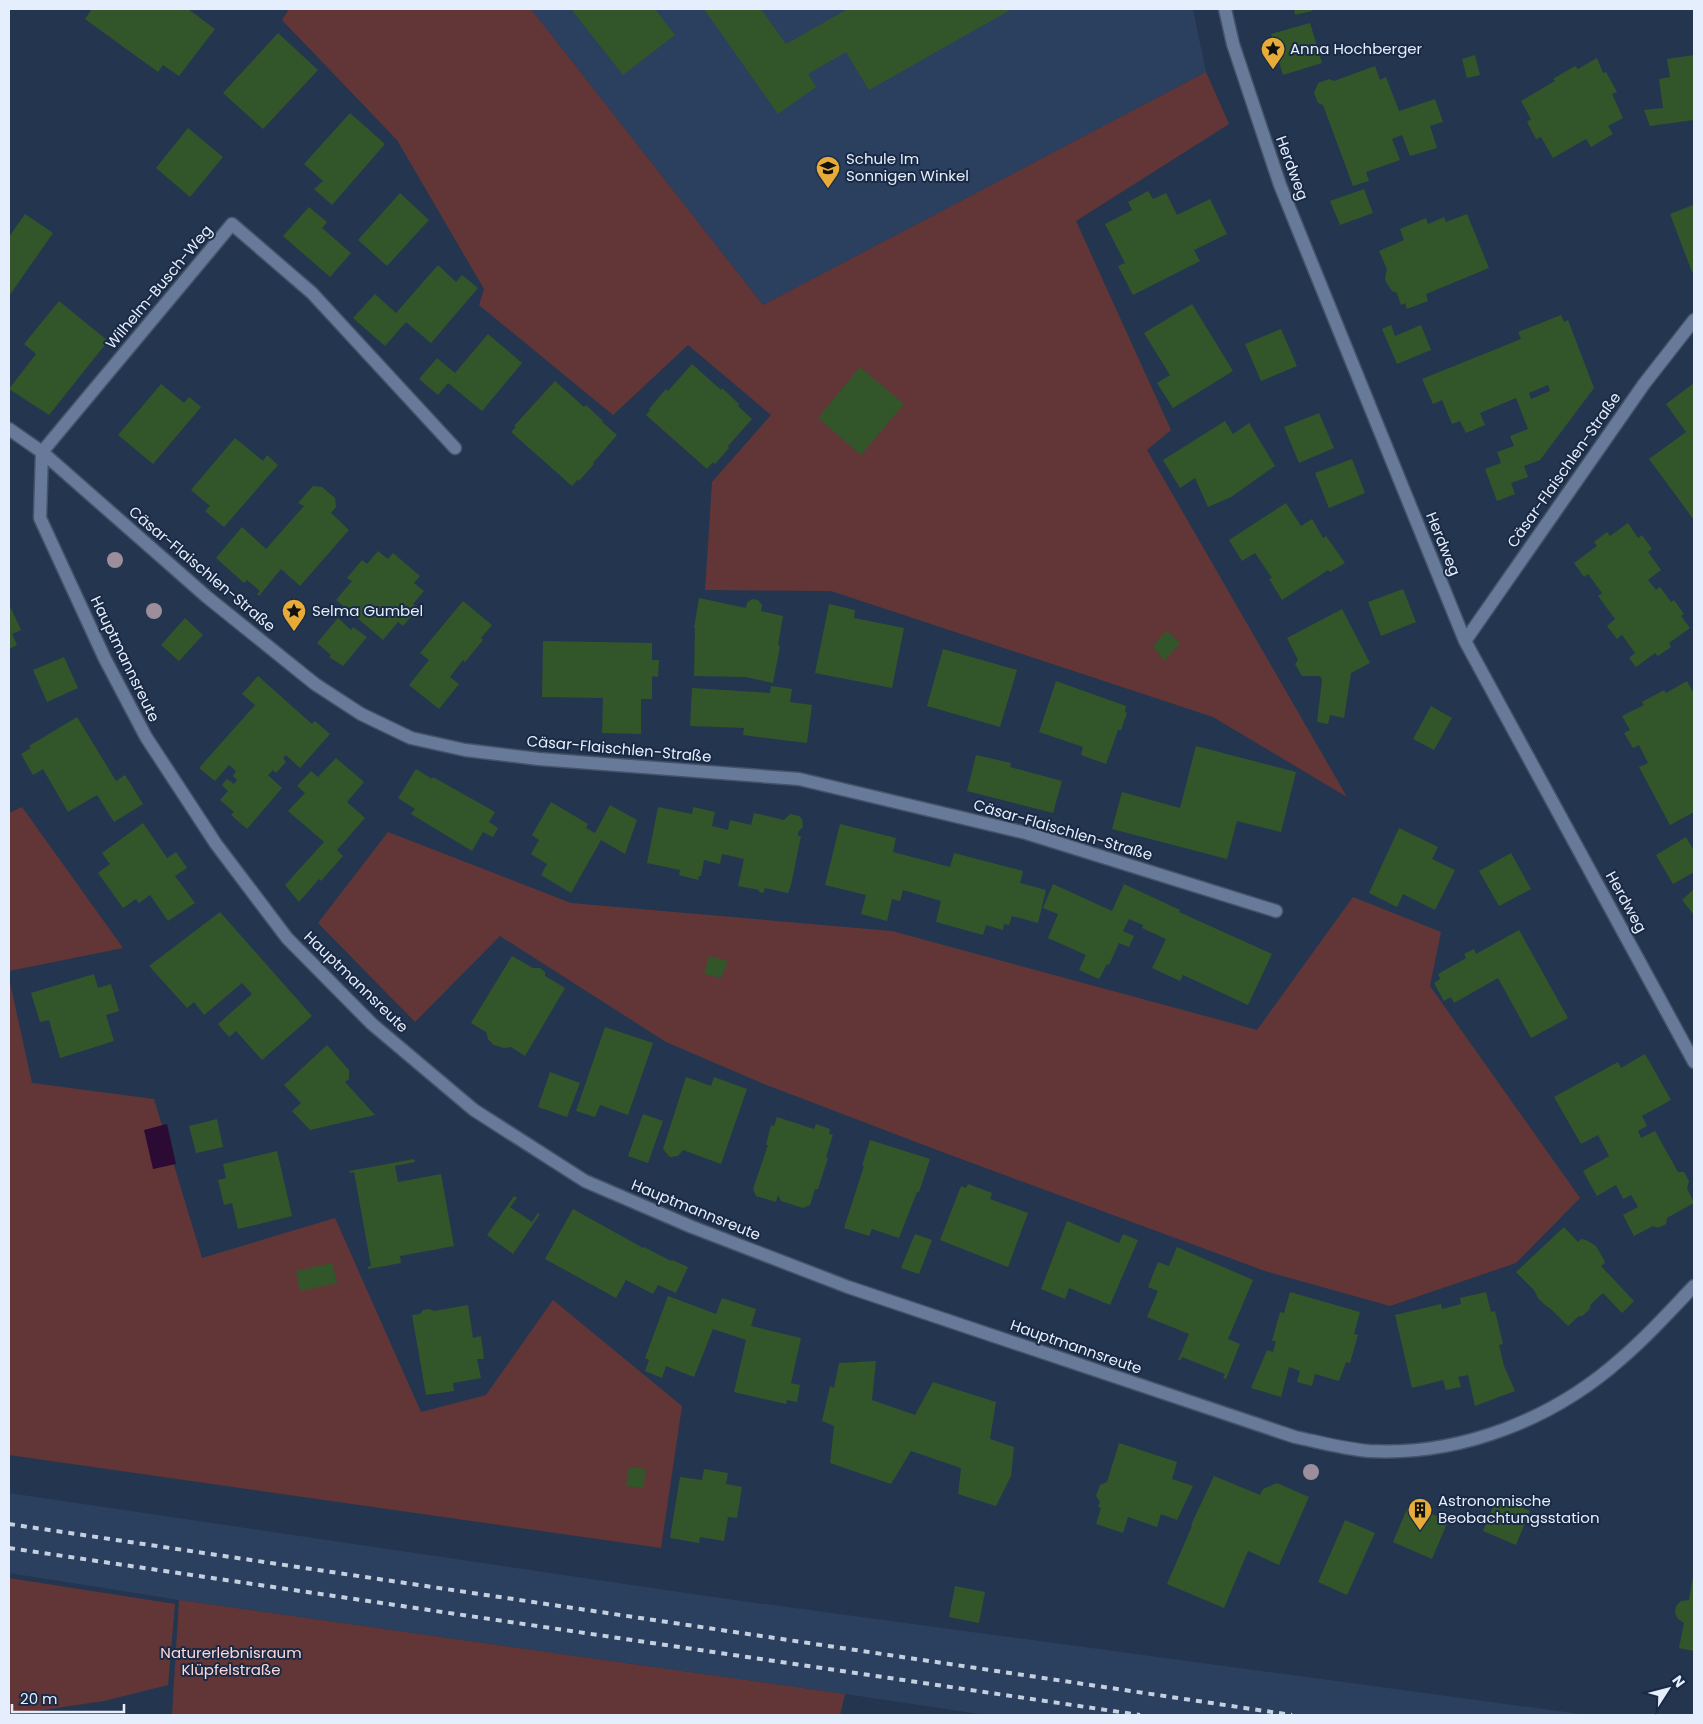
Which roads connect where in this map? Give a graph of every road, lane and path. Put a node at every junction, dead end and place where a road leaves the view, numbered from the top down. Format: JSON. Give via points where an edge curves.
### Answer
{"nodes":[{"id":1,"x":1225,"y":9,"type":"edge"},
{"id":2,"x":1694,"y":320,"type":"edge"},
{"id":3,"x":9,"y":429,"type":"edge"},
{"id":4,"x":455,"y":448,"type":"dead end"},
{"id":5,"x":42,"y":452,"type":"junction"},
{"id":6,"x":1465,"y":641,"type":"junction"},
{"id":7,"x":1276,"y":911,"type":"dead end"},
{"id":8,"x":1694,"y":1062,"type":"edge"},
{"id":9,"x":1694,"y":1286,"type":"edge"}],
"edges":[{"from":1,"to":6,"type":"street","name":"Herdweg","via":[[1233,44],[1280,186]]},
{"from":2,"to":6,"type":"street","name":"Cäsar-Flaischlen-Straße","via":[[1644,384]]},
{"from":3,"to":5,"type":"street"},
{"from":4,"to":5,"type":"street","name":"Wilhelm-Busch-Weg","via":[[312,293],[232,224]]},
{"from":5,"to":7,"type":"street","name":"Cäsar-Flaischlen-Straße","via":[[207,597],[315,684],[361,714],[411,738],[465,750],[539,760],[799,779],[1026,833]]},
{"from":5,"to":9,"type":"street","name":"Hauptmannsreute","via":[[40,518],[105,659],[146,737],[216,844],[288,938],[372,1024],[474,1110],[585,1181],[692,1227],[848,1287],[1294,1437],[1369,1450],[1428,1448],[1460,1442],[1514,1426],[1540,1414],[1617,1363]]},
{"from":6,"to":8,"type":"street","name":"Herdweg"}]}
